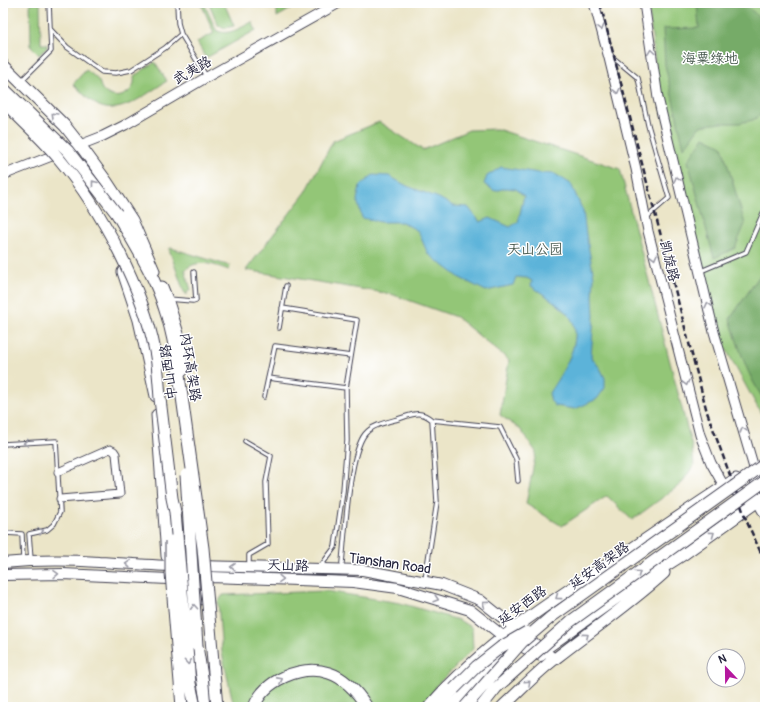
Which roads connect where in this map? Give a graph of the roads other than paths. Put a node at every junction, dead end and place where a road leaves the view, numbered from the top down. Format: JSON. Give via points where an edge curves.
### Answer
{"nodes":[{"id":1,"x":49,"y":3,"type":"edge"},
{"id":2,"x":177,"y":3,"type":"edge"},
{"id":3,"x":339,"y":3,"type":"edge"},
{"id":4,"x":594,"y":3,"type":"edge"},
{"id":5,"x":644,"y":3,"type":"edge"},
{"id":6,"x":50,"y":29,"type":"junction"},
{"id":7,"x":181,"y":34,"type":"junction"},
{"id":8,"x":608,"y":53,"type":"junction"},
{"id":9,"x":3,"y":65,"type":"edge"},
{"id":10,"x":207,"y":77,"type":"junction"},
{"id":11,"x":20,"y":82,"type":"junction"},
{"id":12,"x":3,"y":88,"type":"edge"},
{"id":13,"x":3,"y":101,"type":"edge"},
{"id":14,"x":3,"y":107,"type":"edge"},
{"id":15,"x":80,"y":144,"type":"junction"},
{"id":16,"x":56,"y":155,"type":"junction"},
{"id":17,"x":3,"y":174,"type":"edge"},
{"id":18,"x":763,"y":213,"type":"dead end"},
{"id":19,"x":645,"y":219,"type":"junction"},
{"id":20,"x":194,"y":272,"type":"dead end"},
{"id":21,"x":700,"y":272,"type":"junction"},
{"id":22,"x":286,"y":286,"type":"dead end"},
{"id":23,"x":167,"y":298,"type":"junction"},
{"id":24,"x":282,"y":308,"type":"junction"},
{"id":25,"x":279,"y":328,"type":"dead end"},
{"id":26,"x":351,"y":356,"type":"junction"},
{"id":27,"x":268,"y":378,"type":"junction"},
{"id":28,"x":346,"y":388,"type":"junction"},
{"id":29,"x":182,"y":397,"type":"junction"},
{"id":30,"x":264,"y":397,"type":"dead end"},
{"id":31,"x":432,"y":420,"type":"junction"},
{"id":32,"x":245,"y":441,"type":"dead end"},
{"id":33,"x":3,"y":444,"type":"edge"},
{"id":34,"x":765,"y":460,"type":"edge"},
{"id":35,"x":765,"y":464,"type":"edge"},
{"id":36,"x":754,"y":468,"type":"junction"},
{"id":37,"x":58,"y":472,"type":"junction"},
{"id":38,"x":518,"y":481,"type":"dead end"},
{"id":39,"x":765,"y":481,"type":"edge"},
{"id":40,"x":724,"y":486,"type":"junction"},
{"id":41,"x":172,"y":498,"type":"junction"},
{"id":42,"x":761,"y":498,"type":"edge"},
{"id":43,"x":60,"y":499,"type":"junction"},
{"id":44,"x":685,"y":514,"type":"junction"},
{"id":45,"x":765,"y":515,"type":"edge"},
{"id":46,"x":3,"y":531,"type":"edge"},
{"id":47,"x":22,"y":534,"type":"junction"},
{"id":48,"x":29,"y":534,"type":"junction"},
{"id":49,"x":684,"y":554,"type":"junction"},
{"id":50,"x":27,"y":561,"type":"junction"},
{"id":51,"x":3,"y":563,"type":"edge"},
{"id":52,"x":342,"y":563,"type":"dead end"},
{"id":53,"x":167,"y":566,"type":"junction"},
{"id":54,"x":249,"y":568,"type":"junction"},
{"id":55,"x":318,"y":569,"type":"junction"},
{"id":56,"x":199,"y":572,"type":"junction"},
{"id":57,"x":3,"y":575,"type":"edge"},
{"id":58,"x":168,"y":579,"type":"junction"},
{"id":59,"x":424,"y":581,"type":"junction"},
{"id":60,"x":551,"y":617,"type":"junction"},
{"id":61,"x":516,"y":628,"type":"junction"},
{"id":62,"x":504,"y":637,"type":"junction"},
{"id":63,"x":527,"y":637,"type":"junction"},
{"id":64,"x":518,"y":645,"type":"junction"},
{"id":65,"x":540,"y":652,"type":"junction"},
{"id":66,"x":554,"y":659,"type":"junction"},
{"id":67,"x":182,"y":707,"type":"edge"},
{"id":68,"x":186,"y":707,"type":"edge"},
{"id":69,"x":194,"y":707,"type":"edge"},
{"id":70,"x":207,"y":707,"type":"edge"},
{"id":71,"x":217,"y":707,"type":"edge"},
{"id":72,"x":254,"y":707,"type":"edge"},
{"id":73,"x":367,"y":707,"type":"edge"},
{"id":74,"x":429,"y":707,"type":"edge"},
{"id":75,"x":439,"y":707,"type":"edge"},
{"id":76,"x":452,"y":707,"type":"edge"},
{"id":77,"x":465,"y":707,"type":"edge"},
{"id":78,"x":477,"y":707,"type":"edge"},
{"id":79,"x":481,"y":707,"type":"edge"},
{"id":80,"x":502,"y":707,"type":"edge"}],
"edges":[{"from":1,"to":6,"type":"lane"},
{"from":2,"to":7,"type":"lane"},
{"from":3,"to":10,"type":"street","name":"武夷路"},
{"from":4,"to":8,"type":"street","name":"凯旋路","one_way":true},
{"from":21,"to":5,"type":"street","name":"凯旋路","one_way":true,"via":[[658,98]]},
{"from":6,"to":7,"type":"lane","via":[[67,47],[102,72],[116,73],[131,70],[165,48]]},
{"from":6,"to":11,"type":"lane","via":[[51,52]]},
{"from":7,"to":10,"type":"lane"},
{"from":8,"to":19,"type":"street","name":"凯旋路","one_way":true,"via":[[636,169]]},
{"from":8,"to":19,"type":"lane","via":[[638,78],[669,198]]},
{"from":9,"to":11,"type":"main road","name":"中山西路"},
{"from":10,"to":15,"type":"street","name":"武夷路","via":[[125,125]]},
{"from":15,"to":11,"type":"main road","name":"中山西路","one_way":true},
{"from":29,"to":12,"type":"main road","name":"内环高架路","one_way":true,"bridge":true,"via":[[172,334],[164,306],[153,279],[117,214],[68,151]]},
{"from":13,"to":41,"type":"main road","bridge":true,"via":[[42,140],[81,187],[112,238],[138,292],[155,351]]},
{"from":14,"to":16,"type":"main road","name":"中山西路"},
{"from":15,"to":16,"type":"street","name":"武夷路"},
{"from":15,"to":23,"type":"main road","name":"中山西路","via":[[132,220]]},
{"from":16,"to":17,"type":"street","name":"武夷路"},
{"from":16,"to":53,"type":"main road","name":"中山西路","via":[[108,237],[126,279],[139,320],[156,395]]},
{"from":18,"to":21,"type":"lane","via":[[746,252]]},
{"from":19,"to":40,"type":"street","name":"凯旋路","one_way":true,"via":[[700,435],[710,463]]},
{"from":20,"to":23,"type":"lane","via":[[196,300]]},
{"from":36,"to":21,"type":"street","name":"凯旋路","one_way":true,"via":[[714,332]]},
{"from":22,"to":24,"type":"lane"},
{"from":23,"to":56,"type":"main road","name":"中山西路","via":[[179,337],[186,389]]},
{"from":24,"to":25,"type":"lane"},
{"from":24,"to":26,"type":"lane","via":[[357,320]]},
{"from":26,"to":27,"type":"lane","via":[[275,346]]},
{"from":26,"to":28,"type":"lane"},
{"from":27,"to":28,"type":"lane"},
{"from":27,"to":30,"type":"lane"},
{"from":28,"to":55,"type":"lane","via":[[348,441],[335,547]]},
{"from":70,"to":29,"type":"main road","name":"内环高架路","one_way":true,"bridge":true,"via":[[197,646]]},
{"from":29,"to":71,"type":"main road","bridge":true,"via":[[203,548]]},
{"from":31,"to":38,"type":"lane","via":[[500,427],[516,459]]},
{"from":31,"to":52,"type":"lane","via":[[425,414],[416,413],[377,426],[366,433],[359,444],[352,476]]},
{"from":31,"to":59,"type":"lane","via":[[437,502]]},
{"from":32,"to":54,"type":"lane","via":[[271,456],[266,482],[268,544],[249,555]]},
{"from":37,"to":33,"type":"lane","one_way":true,"via":[[56,441]]},
{"from":34,"to":36,"type":"main road","name":"延安西路"},
{"from":35,"to":60,"type":"main road","name":"延安高架路","bridge":true},
{"from":36,"to":40,"type":"main road","name":"延安西路"},
{"from":36,"to":42,"type":"street","name":"凯旋路"},
{"from":37,"to":43,"type":"lane"},
{"from":37,"to":43,"type":"street","via":[[110,449],[116,454],[120,494]]},
{"from":79,"to":39,"type":"main road","name":"延安高架路","one_way":true,"bridge":true,"via":[[496,688],[571,621]]},
{"from":40,"to":42,"type":"street"},
{"from":40,"to":44,"type":"main road","name":"延安西路"},
{"from":41,"to":67,"type":"main road","bridge":true,"via":[[171,573]]},
{"from":41,"to":69,"type":"main road","one_way":true,"bridge":true},
{"from":42,"to":45,"type":"street","name":"凯旋路"},
{"from":49,"to":42,"type":"main road","one_way":true},
{"from":48,"to":43,"type":"lane","one_way":true,"via":[[47,530],[54,524],[60,512]]},
{"from":44,"to":61,"type":"main road","name":"延安西路","one_way":true,"via":[[567,591]]},
{"from":44,"to":63,"type":"main road","name":"延安西路","via":[[660,539]]},
{"from":46,"to":47,"type":"lane"},
{"from":47,"to":48,"type":"lane"},
{"from":47,"to":50,"type":"lane"},
{"from":48,"to":50,"type":"lane"},
{"from":49,"to":65,"type":"main road"},
{"from":66,"to":49,"type":"main road","one_way":true,"via":[[652,584]]},
{"from":50,"to":51,"type":"main road"},
{"from":53,"to":50,"type":"main road","one_way":true},
{"from":53,"to":56,"type":"main road"},
{"from":53,"to":58,"type":"main road","name":"中山西路"},
{"from":54,"to":55,"type":"main road","name":"Tianshan Road"},
{"from":54,"to":56,"type":"main road","name":"Tianshan Road","one_way":true},
{"from":55,"to":59,"type":"main road","name":"Tianshan Road","via":[[363,570]]},
{"from":56,"to":58,"type":"main road","name":"天山路"},
{"from":56,"to":62,"type":"main road","name":"天山路","one_way":true,"via":[[353,582],[398,588],[470,610]]},
{"from":56,"to":71,"type":"main road","name":"中山西路"},
{"from":57,"to":58,"type":"main road","name":"天山路","one_way":true,"via":[[63,574]]},
{"from":58,"to":68,"type":"main road","name":"中山西路"},
{"from":61,"to":59,"type":"main road","name":"Tianshan Road","one_way":true,"via":[[480,600]]},
{"from":60,"to":75,"type":"main road","bridge":true,"via":[[501,647],[477,666]]},
{"from":60,"to":77,"type":"main road","name":"延安高架路","bridge":true,"via":[[522,642]]},
{"from":61,"to":62,"type":"main road","name":"延安西路"},
{"from":61,"to":63,"type":"main road","name":"Tianshan Road"},
{"from":62,"to":64,"type":"main road","name":"天山路"},
{"from":62,"to":74,"type":"main road","name":"延安西路","via":[[466,668]]},
{"from":63,"to":64,"type":"main road","name":"延安西路"},
{"from":63,"to":65,"type":"main road","name":"Tianshan Road"},
{"from":64,"to":65,"type":"main road","name":"天山路"},
{"from":64,"to":76,"type":"main road","name":"延安西路","via":[[475,682]]},
{"from":65,"to":66,"type":"main road","name":"天山路"},
{"from":65,"to":78,"type":"main road"},
{"from":80,"to":66,"type":"main road","one_way":true},
{"from":72,"to":73,"type":"main road","one_way":true,"via":[[265,690],[280,679],[298,672],[313,670],[328,672],[340,678]]}]}
